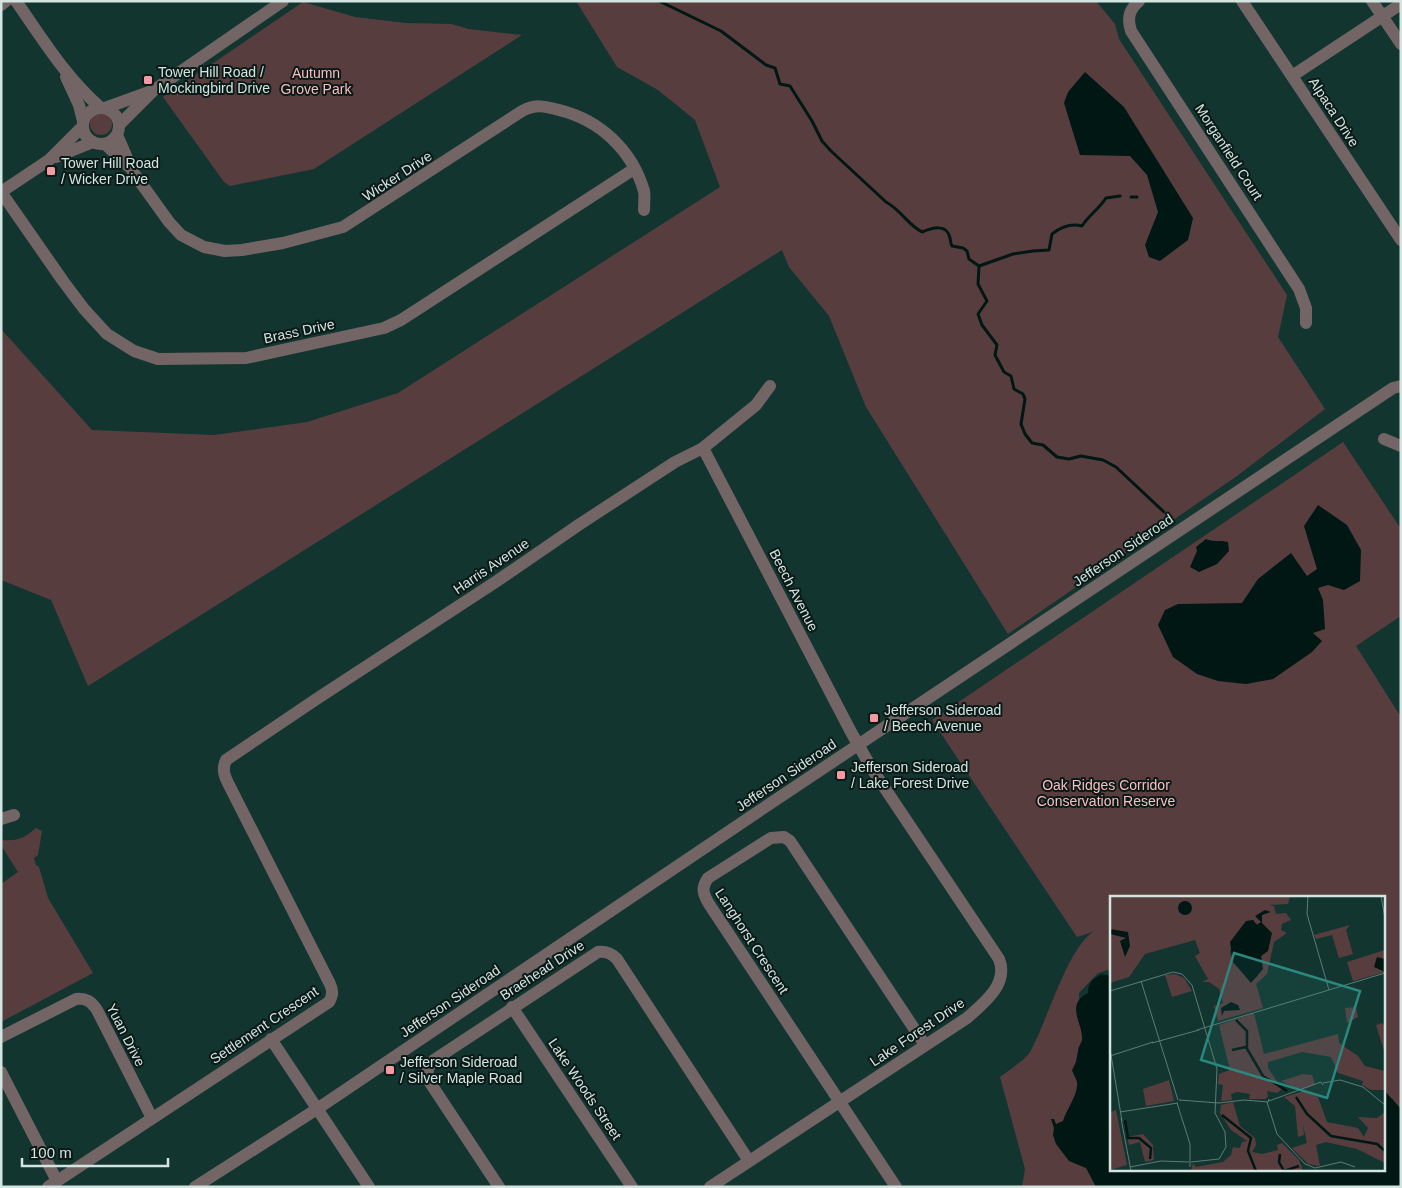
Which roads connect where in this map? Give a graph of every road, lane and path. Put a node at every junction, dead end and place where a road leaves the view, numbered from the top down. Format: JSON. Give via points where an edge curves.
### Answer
{"nodes":[{"id":1,"x":6,"y":1,"type":"edge"},
{"id":2,"x":16,"y":1,"type":"edge"},
{"id":3,"x":283,"y":1,"type":"edge"},
{"id":4,"x":1139,"y":1,"type":"edge"},
{"id":5,"x":1242,"y":1,"type":"edge"},
{"id":6,"x":1372,"y":1,"type":"edge"},
{"id":7,"x":1401,"y":4,"type":"edge"},
{"id":8,"x":1,"y":5,"type":"edge"},
{"id":9,"x":1382,"y":17,"type":"junction"},
{"id":10,"x":1401,"y":44,"type":"edge"},
{"id":11,"x":60,"y":64,"type":"junction"},
{"id":12,"x":1292,"y":76,"type":"junction"},
{"id":13,"x":154,"y":90,"type":"junction"},
{"id":14,"x":103,"y":108,"type":"junction"},
{"id":15,"x":83,"y":124,"type":"junction"},
{"id":16,"x":118,"y":130,"type":"junction"},
{"id":17,"x":99,"y":143,"type":"junction"},
{"id":18,"x":49,"y":160,"type":"junction"},
{"id":19,"x":634,"y":169,"type":"junction"},
{"id":20,"x":133,"y":172,"type":"junction"},
{"id":21,"x":1,"y":192,"type":"edge"},
{"id":22,"x":644,"y":210,"type":"dead end"},
{"id":23,"x":1401,"y":240,"type":"edge"},
{"id":24,"x":1306,"y":323,"type":"dead end"},
{"id":25,"x":1398,"y":384,"type":"edge"},
{"id":26,"x":770,"y":386,"type":"dead end"},
{"id":27,"x":1384,"y":440,"type":"dead end"},
{"id":28,"x":1401,"y":446,"type":"edge"},
{"id":29,"x":703,"y":448,"type":"junction"},
{"id":30,"x":858,"y":745,"type":"junction"},
{"id":31,"x":224,"y":766,"type":"joint"},
{"id":32,"x":14,"y":815,"type":"dead end"},
{"id":33,"x":1,"y":819,"type":"edge"},
{"id":34,"x":512,"y":1007,"type":"junction"},
{"id":35,"x":1,"y":1037,"type":"edge"},
{"id":36,"x":271,"y":1039,"type":"junction"},
{"id":37,"x":925,"y":1045,"type":"junction"},
{"id":38,"x":1,"y":1072,"type":"edge"},
{"id":39,"x":840,"y":1102,"type":"junction"},
{"id":40,"x":318,"y":1109,"type":"junction"},
{"id":41,"x":152,"y":1118,"type":"junction"},
{"id":42,"x":749,"y":1161,"type":"junction"},
{"id":43,"x":53,"y":1184,"type":"edge"},
{"id":44,"x":195,"y":1187,"type":"edge"},
{"id":45,"x":369,"y":1187,"type":"edge"},
{"id":46,"x":499,"y":1187,"type":"edge"},
{"id":47,"x":632,"y":1187,"type":"edge"},
{"id":48,"x":710,"y":1187,"type":"edge"},
{"id":49,"x":896,"y":1187,"type":"edge"}],
"edges":[{"from":1,"to":8,"type":"street"},
{"from":2,"to":11,"type":"street"},
{"from":3,"to":13,"type":"street"},
{"from":4,"to":24,"type":"street","name":"Morganfield Court","via":[[1131,8],[1131,31],[1299,289],[1306,308]]},
{"from":5,"to":12,"type":"street","name":"Alpaca Drive"},
{"from":6,"to":9,"type":"street"},
{"from":7,"to":9,"type":"street"},
{"from":9,"to":10,"type":"street"},
{"from":9,"to":12,"type":"street"},
{"from":11,"to":14,"type":"street"},
{"from":11,"to":15,"type":"street","via":[[79,105]]},
{"from":12,"to":23,"type":"street","name":"Alpaca Drive"},
{"from":13,"to":14,"type":"street"},
{"from":13,"to":16,"type":"street"},
{"from":14,"to":15,"type":"street","via":[[90,112]]},
{"from":14,"to":16,"type":"street","via":[[115,114]]},
{"from":15,"to":17,"type":"street","via":[[85,134]]},
{"from":15,"to":18,"type":"street"},
{"from":16,"to":17,"type":"street","via":[[114,139]]},
{"from":16,"to":20,"type":"street","name":"Wicker Drive"},
{"from":17,"to":18,"type":"street"},
{"from":17,"to":20,"type":"street","name":"Wicker Drive"},
{"from":18,"to":21,"type":"street"},
{"from":19,"to":20,"type":"street","name":"Wicker Drive","via":[[620,146],[590,122],[576,114],[532,106],[343,227],[283,243],[225,251],[204,247],[181,235]]},
{"from":19,"to":21,"type":"street","name":"Brass Drive","via":[[401,320],[384,328],[233,359],[158,359],[134,351],[107,334],[84,309]]},
{"from":19,"to":22,"type":"street","name":"Wicker Drive","via":[[644,192]]},
{"from":25,"to":30,"type":"street","name":"Jefferson Sideroad"},
{"from":26,"to":29,"type":"street","name":"Harris Avenue","via":[[756,405]]},
{"from":27,"to":28,"type":"street"},
{"from":29,"to":30,"type":"street","name":"Beech Avenue"},
{"from":29,"to":31,"type":"street","name":"Harris Avenue","via":[[675,462],[580,524],[234,754]]},
{"from":30,"to":37,"type":"street","name":"Lake Forest Drive","via":[[1002,966],[1001,978],[988,998],[967,1018]]},
{"from":30,"to":40,"type":"street","name":"Jefferson Sideroad"},
{"from":31,"to":36,"type":"street","name":"Settlement Crescent","via":[[228,783],[332,990],[329,1002]]},
{"from":32,"to":33,"type":"street"},
{"from":34,"to":42,"type":"street","name":"Braehead Drive","via":[[598,952],[612,954]]},
{"from":34,"to":46,"type":"street","name":"Braehead Drive","via":[[434,1060],[427,1070],[429,1081]]},
{"from":34,"to":47,"type":"street","name":"Lake Woods Street"},
{"from":35,"to":41,"type":"street","name":"Yuan Drive","via":[[76,999],[89,1000]]},
{"from":36,"to":40,"type":"street"},
{"from":36,"to":41,"type":"street","name":"Settlement Crescent"},
{"from":37,"to":39,"type":"street","name":"Lake Forest Drive"},
{"from":37,"to":39,"type":"street","name":"Langhorst Crescent","via":[[784,837],[771,838],[708,878],[703,889],[709,904]]},
{"from":38,"to":43,"type":"street"},
{"from":39,"to":42,"type":"street","name":"Lake Forest Drive"},
{"from":39,"to":49,"type":"street"},
{"from":40,"to":44,"type":"street","name":"Jefferson Sideroad"},
{"from":40,"to":45,"type":"street"},
{"from":41,"to":43,"type":"street","name":"Settlement Crescent"},
{"from":42,"to":48,"type":"street","name":"Lake Forest Drive"}]}
